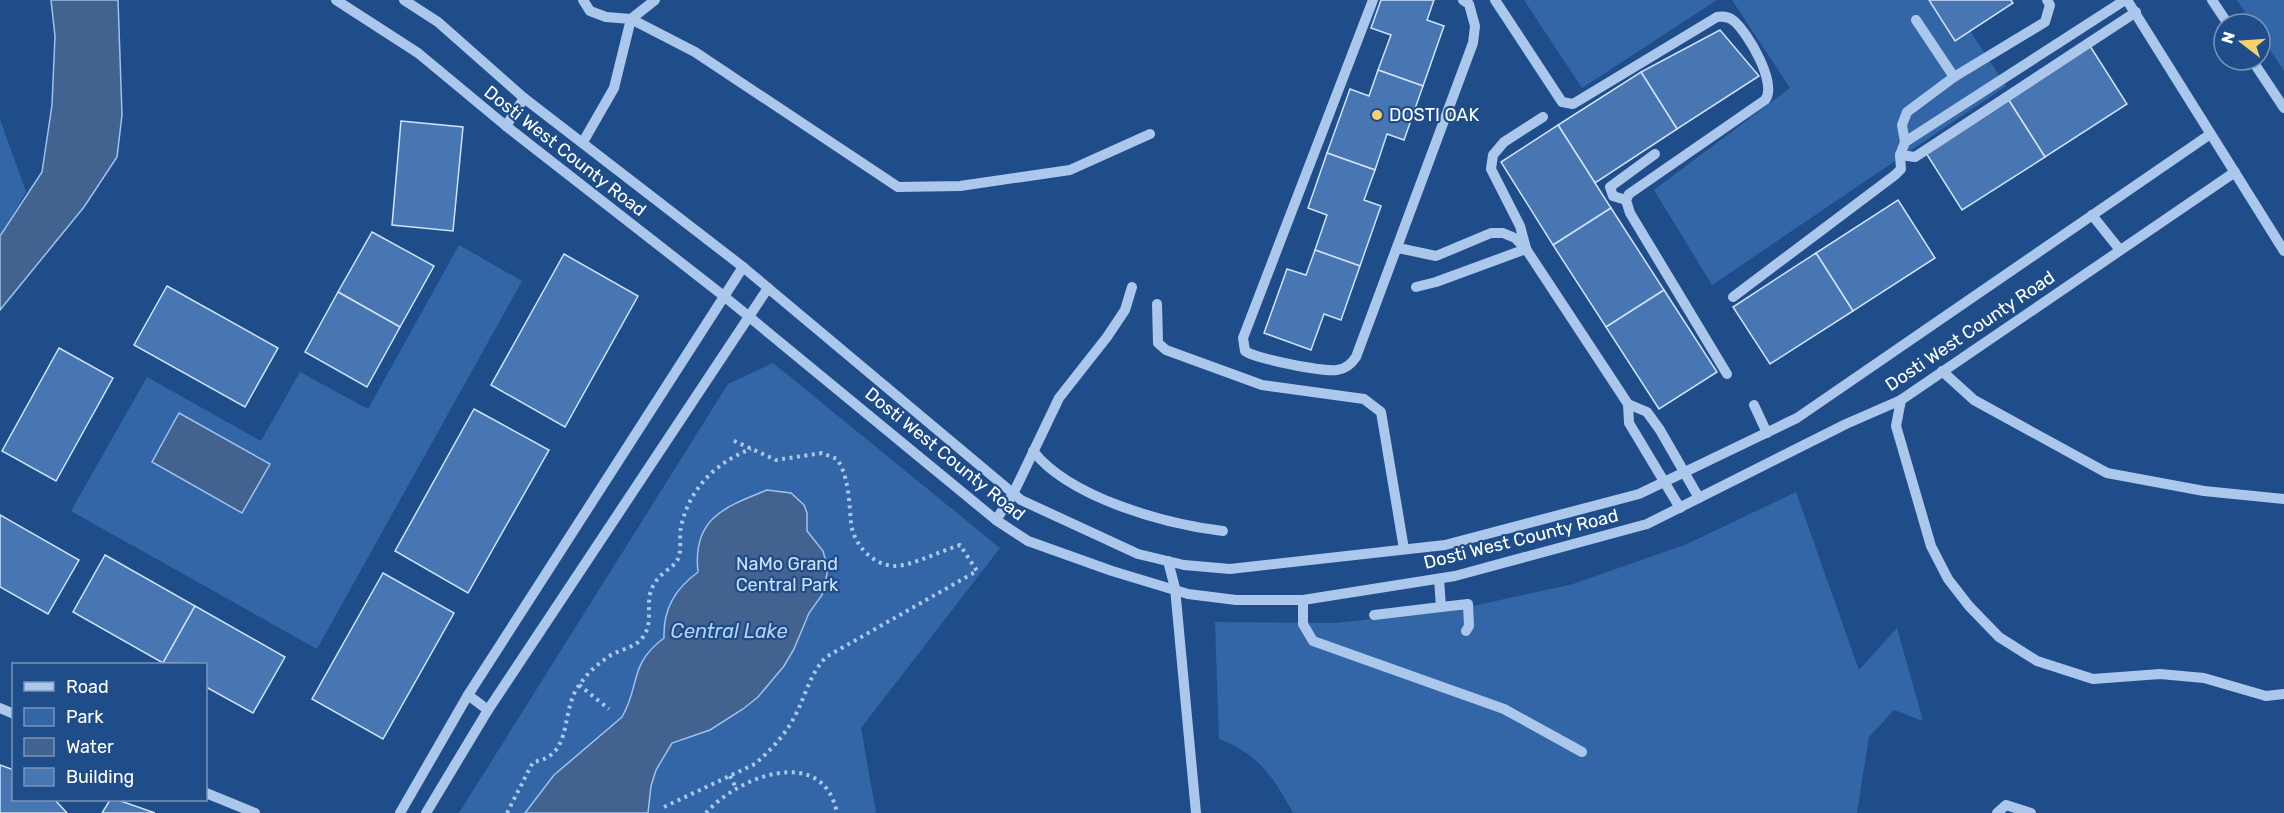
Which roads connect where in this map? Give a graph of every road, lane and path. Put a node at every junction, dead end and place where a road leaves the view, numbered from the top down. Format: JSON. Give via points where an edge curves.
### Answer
{"nodes":[{"id":1,"x":336,"y":0,"type":"edge"},
{"id":2,"x":404,"y":0,"type":"edge"},
{"id":3,"x":583,"y":0,"type":"edge"},
{"id":4,"x":655,"y":0,"type":"edge"},
{"id":5,"x":1373,"y":0,"type":"edge"},
{"id":6,"x":1463,"y":0,"type":"edge"},
{"id":7,"x":1494,"y":0,"type":"edge"},
{"id":8,"x":2047,"y":0,"type":"edge"},
{"id":9,"x":2126,"y":0,"type":"edge"},
{"id":10,"x":2136,"y":12,"type":"junction"},
{"id":11,"x":631,"y":19,"type":"junction"},
{"id":12,"x":1916,"y":20,"type":"dead end"},
{"id":13,"x":2260,"y":72,"type":"edge"},
{"id":14,"x":1954,"y":76,"type":"junction"},
{"id":15,"x":524,"y":98,"type":"junction"},
{"id":16,"x":2284,"y":108,"type":"edge"},
{"id":17,"x":1543,"y":117,"type":"dead end"},
{"id":18,"x":506,"y":126,"type":"junction"},
{"id":19,"x":1150,"y":134,"type":"dead end"},
{"id":20,"x":2209,"y":135,"type":"junction"},
{"id":21,"x":583,"y":142,"type":"junction"},
{"id":22,"x":1905,"y":142,"type":"junction"},
{"id":23,"x":1655,"y":154,"type":"dead end"},
{"id":24,"x":1900,"y":156,"type":"junction"},
{"id":25,"x":2235,"y":172,"type":"junction"},
{"id":26,"x":1626,"y":200,"type":"junction"},
{"id":27,"x":2092,"y":215,"type":"junction"},
{"id":28,"x":1398,"y":248,"type":"junction"},
{"id":29,"x":1526,"y":249,"type":"junction"},
{"id":30,"x":2120,"y":250,"type":"junction"},
{"id":31,"x":2284,"y":251,"type":"edge"},
{"id":32,"x":743,"y":267,"type":"junction"},
{"id":33,"x":1132,"y":287,"type":"dead end"},
{"id":34,"x":1416,"y":287,"type":"dead end"},
{"id":35,"x":768,"y":288,"type":"junction"},
{"id":36,"x":725,"y":297,"type":"junction"},
{"id":37,"x":1733,"y":297,"type":"dead end"},
{"id":38,"x":1157,"y":304,"type":"dead end"},
{"id":39,"x":750,"y":318,"type":"junction"},
{"id":40,"x":1942,"y":371,"type":"junction"},
{"id":41,"x":1727,"y":374,"type":"dead end"},
{"id":42,"x":1901,"y":400,"type":"junction"},
{"id":43,"x":1628,"y":404,"type":"junction"},
{"id":44,"x":1754,"y":405,"type":"dead end"},
{"id":45,"x":1767,"y":433,"type":"junction"},
{"id":46,"x":730,"y":439,"type":"dead end"},
{"id":47,"x":752,"y":449,"type":"junction"},
{"id":48,"x":1033,"y":451,"type":"junction"},
{"id":49,"x":1685,"y":472,"type":"junction"},
{"id":50,"x":1665,"y":482,"type":"junction"},
{"id":51,"x":1013,"y":494,"type":"junction"},
{"id":52,"x":1700,"y":498,"type":"junction"},
{"id":53,"x":2284,"y":499,"type":"edge"},
{"id":54,"x":1680,"y":508,"type":"junction"},
{"id":55,"x":996,"y":520,"type":"junction"},
{"id":56,"x":1223,"y":531,"type":"dead end"},
{"id":57,"x":1404,"y":549,"type":"junction"},
{"id":58,"x":1168,"y":561,"type":"junction"},
{"id":59,"x":1440,"y":579,"type":"junction"},
{"id":60,"x":1175,"y":588,"type":"junction"},
{"id":61,"x":1303,"y":600,"type":"junction"},
{"id":62,"x":1441,"y":607,"type":"junction"},
{"id":63,"x":1374,"y":615,"type":"dead end"},
{"id":64,"x":1466,"y":631,"type":"dead end"},
{"id":65,"x":579,"y":686,"type":"junction"},
{"id":66,"x":2284,"y":694,"type":"edge"},
{"id":67,"x":468,"y":695,"type":"junction"},
{"id":68,"x":609,"y":709,"type":"dead end"},
{"id":69,"x":488,"y":710,"type":"junction"},
{"id":70,"x":1582,"y":752,"type":"dead end"},
{"id":71,"x":730,"y":776,"type":"junction"},
{"id":72,"x":736,"y":788,"type":"junction"},
{"id":73,"x":207,"y":793,"type":"edge"},
{"id":74,"x":664,"y":807,"type":"dead end"},
{"id":75,"x":255,"y":813,"type":"edge"},
{"id":76,"x":400,"y":813,"type":"edge"},
{"id":77,"x":426,"y":813,"type":"edge"},
{"id":78,"x":507,"y":813,"type":"edge"},
{"id":79,"x":705,"y":813,"type":"edge"},
{"id":80,"x":837,"y":813,"type":"edge"},
{"id":81,"x":1196,"y":813,"type":"edge"},
{"id":82,"x":1997,"y":813,"type":"edge"},
{"id":83,"x":2031,"y":813,"type":"edge"}],
"edges":[{"from":1,"to":18,"type":"street","name":"Dosti West County Road","via":[[418,53]]},
{"from":2,"to":15,"type":"street","name":"Dosti West County Road","via":[[438,22]]},
{"from":3,"to":11,"type":"street","via":[[590,11]]},
{"from":4,"to":11,"type":"street"},
{"from":5,"to":28,"type":"street","via":[[1243,338],[1245,351],[1258,357],[1335,371],[1352,363]]},
{"from":6,"to":28,"type":"street","via":[[1469,4],[1473,43]]},
{"from":7,"to":26,"type":"street","via":[[1562,102],[1573,104],[1717,17],[1735,21],[1760,59],[1769,85],[1765,100],[1629,194]]},
{"from":8,"to":14,"type":"street","via":[[2050,5],[2044,22]]},
{"from":9,"to":10,"type":"street"},
{"from":9,"to":22,"type":"street"},
{"from":10,"to":20,"type":"street"},
{"from":10,"to":24,"type":"street","via":[[1915,157]]},
{"from":11,"to":19,"type":"street","via":[[695,52],[898,187],[960,186],[1071,170]]},
{"from":11,"to":21,"type":"street","via":[[614,88]]},
{"from":12,"to":14,"type":"street"},
{"from":13,"to":16,"type":"street"},
{"from":14,"to":22,"type":"street","via":[[1907,111],[1902,125]]},
{"from":15,"to":18,"type":"street"},
{"from":15,"to":21,"type":"street","name":"Dosti West County Road"},
{"from":17,"to":29,"type":"street","via":[[1504,142],[1493,155],[1491,169],[1520,226]]},
{"from":18,"to":36,"type":"street","name":"Dosti West County Road"},
{"from":20,"to":25,"type":"street"},
{"from":20,"to":27,"type":"street","name":"Dosti West County Road"},
{"from":21,"to":32,"type":"street","name":"Dosti West County Road"},
{"from":22,"to":24,"type":"street"},
{"from":23,"to":26,"type":"street","via":[[1610,187],[1613,196]]},
{"from":24,"to":37,"type":"street","via":[[1900,169],[1895,175]]},
{"from":25,"to":30,"type":"street","name":"Dosti West County Road"},
{"from":25,"to":31,"type":"street"},
{"from":26,"to":41,"type":"street","via":[[1630,213]]},
{"from":27,"to":30,"type":"street"},
{"from":27,"to":45,"type":"street","name":"Dosti West County Road","via":[[1797,418]]},
{"from":28,"to":29,"type":"street","via":[[1436,256],[1491,233],[1503,233]]},
{"from":29,"to":34,"type":"street"},
{"from":29,"to":43,"type":"street"},
{"from":30,"to":40,"type":"street","name":"Dosti West County Road"},
{"from":32,"to":35,"type":"street","name":"Dosti West County Road"},
{"from":32,"to":36,"type":"street"},
{"from":33,"to":48,"type":"street","via":[[1125,310],[1059,398]]},
{"from":35,"to":39,"type":"street"},
{"from":35,"to":51,"type":"street","name":"Dosti West County Road"},
{"from":36,"to":39,"type":"street","name":"Dosti West County Road"},
{"from":36,"to":67,"type":"street"},
{"from":38,"to":57,"type":"street","via":[[1158,343],[1166,350],[1262,385],[1364,399],[1381,412]]},
{"from":39,"to":55,"type":"street","name":"Dosti West County Road"},
{"from":39,"to":69,"type":"street"},
{"from":40,"to":42,"type":"street","name":"Dosti West County Road"},
{"from":40,"to":53,"type":"street","via":[[1974,400],[2107,473],[2204,491]]},
{"from":42,"to":52,"type":"street","name":"Dosti West County Road"},
{"from":42,"to":66,"type":"street","via":[[1896,426],[1931,546],[1948,579],[1999,637],[2037,661],[2093,679],[2160,674],[2204,678],[2266,696]]},
{"from":43,"to":49,"type":"street","via":[[1647,412]]},
{"from":43,"to":50,"type":"street","via":[[1629,423]]},
{"from":44,"to":45,"type":"street"},
{"from":45,"to":49,"type":"street","name":"Dosti West County Road"},
{"from":46,"to":47,"type":"path"},
{"from":47,"to":65,"type":"path","via":[[713,471],[694,494],[682,522],[678,559],[653,585],[648,625],[642,639],[601,662]]},
{"from":47,"to":71,"type":"path","via":[[776,460],[822,453],[837,459],[856,540],[879,562],[901,566],[960,544],[977,571],[826,657],[812,674],[796,714],[776,743],[755,764]]},
{"from":48,"to":51,"type":"street"},
{"from":48,"to":56,"type":"street","via":[[1042,462],[1087,493],[1164,521]]},
{"from":49,"to":50,"type":"street","name":"Dosti West County Road"},
{"from":49,"to":52,"type":"street"},
{"from":50,"to":54,"type":"street"},
{"from":50,"to":57,"type":"street","name":"Dosti West County Road","via":[[1638,494],[1445,545]]},
{"from":51,"to":55,"type":"street"},
{"from":51,"to":58,"type":"street","name":"Dosti West County Road","via":[[1138,554]]},
{"from":52,"to":54,"type":"street","name":"Dosti West County Road"},
{"from":54,"to":59,"type":"street","name":"Dosti West County Road","via":[[1647,524]]},
{"from":55,"to":60,"type":"street","name":"Dosti West County Road","via":[[1028,541]]},
{"from":57,"to":58,"type":"street","name":"Dosti West County Road","via":[[1230,568]]},
{"from":58,"to":60,"type":"street"},
{"from":59,"to":61,"type":"street","name":"Dosti West County Road"},
{"from":59,"to":62,"type":"street"},
{"from":60,"to":61,"type":"street","name":"Dosti West County Road","via":[[1188,594],[1236,600]]},
{"from":60,"to":81,"type":"street"},
{"from":61,"to":70,"type":"street","via":[[1303,624],[1313,641],[1504,709]]},
{"from":62,"to":63,"type":"street"},
{"from":62,"to":64,"type":"street","via":[[1468,604]]},
{"from":65,"to":68,"type":"path"},
{"from":65,"to":78,"type":"path","via":[[570,704],[560,747],[549,758],[533,762]]},
{"from":67,"to":69,"type":"street"},
{"from":67,"to":76,"type":"street"},
{"from":69,"to":77,"type":"street"},
{"from":71,"to":72,"type":"path"},
{"from":71,"to":74,"type":"path"},
{"from":72,"to":79,"type":"path"},
{"from":72,"to":80,"type":"path","via":[[782,772],[806,775],[825,788]]},
{"from":73,"to":75,"type":"street"},
{"from":82,"to":83,"type":"street","via":[[2006,806]]}]}
